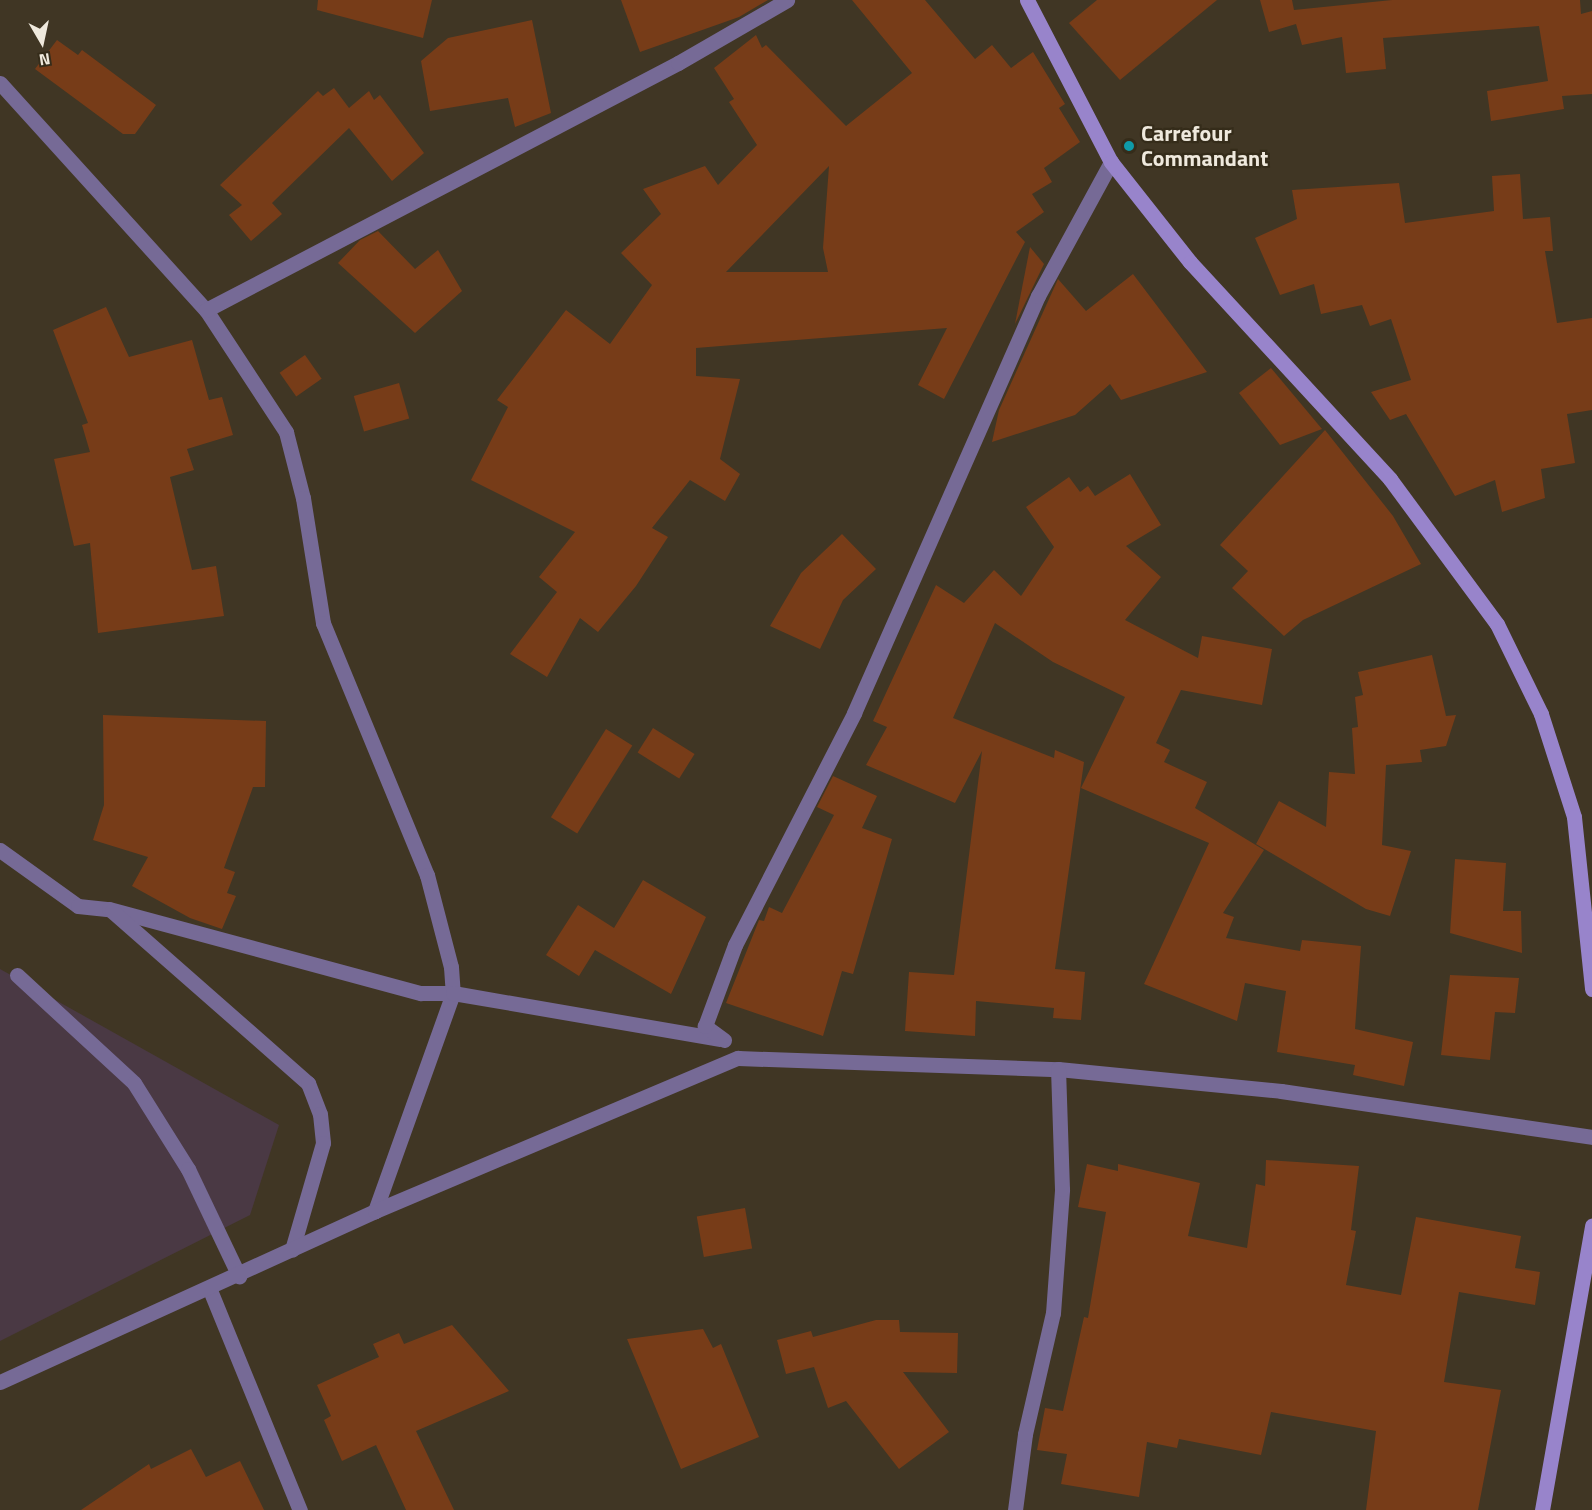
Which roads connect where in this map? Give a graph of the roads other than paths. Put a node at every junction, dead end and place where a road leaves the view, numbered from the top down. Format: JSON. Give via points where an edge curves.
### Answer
{"nodes":[{"id":1,"x":787,"y":0,"type":"edge"},
{"id":2,"x":1027,"y":0,"type":"edge"},
{"id":3,"x":0,"y":82,"type":"edge"},
{"id":4,"x":1111,"y":162,"type":"junction"},
{"id":5,"x":206,"y":310,"type":"junction"},
{"id":6,"x":0,"y":850,"type":"edge"},
{"id":7,"x":109,"y":909,"type":"junction"},
{"id":8,"x":17,"y":975,"type":"dead end"},
{"id":9,"x":1592,"y":989,"type":"edge"},
{"id":10,"x":453,"y":993,"type":"junction"},
{"id":11,"x":724,"y":1040,"type":"junction"},
{"id":12,"x":738,"y":1058,"type":"junction"},
{"id":13,"x":1058,"y":1069,"type":"junction"},
{"id":14,"x":1592,"y":1137,"type":"edge"},
{"id":15,"x":375,"y":1211,"type":"junction"},
{"id":16,"x":1592,"y":1225,"type":"edge"},
{"id":17,"x":292,"y":1250,"type":"junction"},
{"id":18,"x":239,"y":1276,"type":"junction"},
{"id":19,"x":210,"y":1290,"type":"junction"},
{"id":20,"x":0,"y":1382,"type":"edge"},
{"id":21,"x":300,"y":1510,"type":"edge"},
{"id":22,"x":1016,"y":1510,"type":"edge"},
{"id":23,"x":1542,"y":1510,"type":"edge"}],
"edges":[{"from":1,"to":5,"type":"street","via":[[678,63]]},
{"from":2,"to":4,"type":"street"},
{"from":3,"to":5,"type":"street"},
{"from":4,"to":9,"type":"street","via":[[1190,262],[1390,479],[1497,624],[1541,714],[1574,818]]},
{"from":4,"to":11,"type":"street","via":[[1038,296],[854,713],[735,945],[705,1026]]},
{"from":5,"to":10,"type":"street","via":[[286,432],[303,498],[323,623],[427,875]]},
{"from":6,"to":7,"type":"street","via":[[78,906]]},
{"from":7,"to":10,"type":"street","via":[[420,993]]},
{"from":7,"to":17,"type":"street","via":[[308,1083],[320,1114],[323,1143]]},
{"from":8,"to":18,"type":"street","via":[[134,1083],[188,1169]]},
{"from":10,"to":11,"type":"street"},
{"from":10,"to":15,"type":"street"},
{"from":11,"to":12,"type":"street"},
{"from":12,"to":13,"type":"street"},
{"from":12,"to":15,"type":"street"},
{"from":13,"to":14,"type":"street","via":[[1281,1091]]},
{"from":13,"to":22,"type":"street","via":[[1062,1189],[1053,1313],[1025,1434]]},
{"from":15,"to":17,"type":"street"},
{"from":16,"to":23,"type":"street"},
{"from":17,"to":18,"type":"street"},
{"from":18,"to":19,"type":"street"},
{"from":19,"to":20,"type":"street"},
{"from":19,"to":21,"type":"street"}]}
